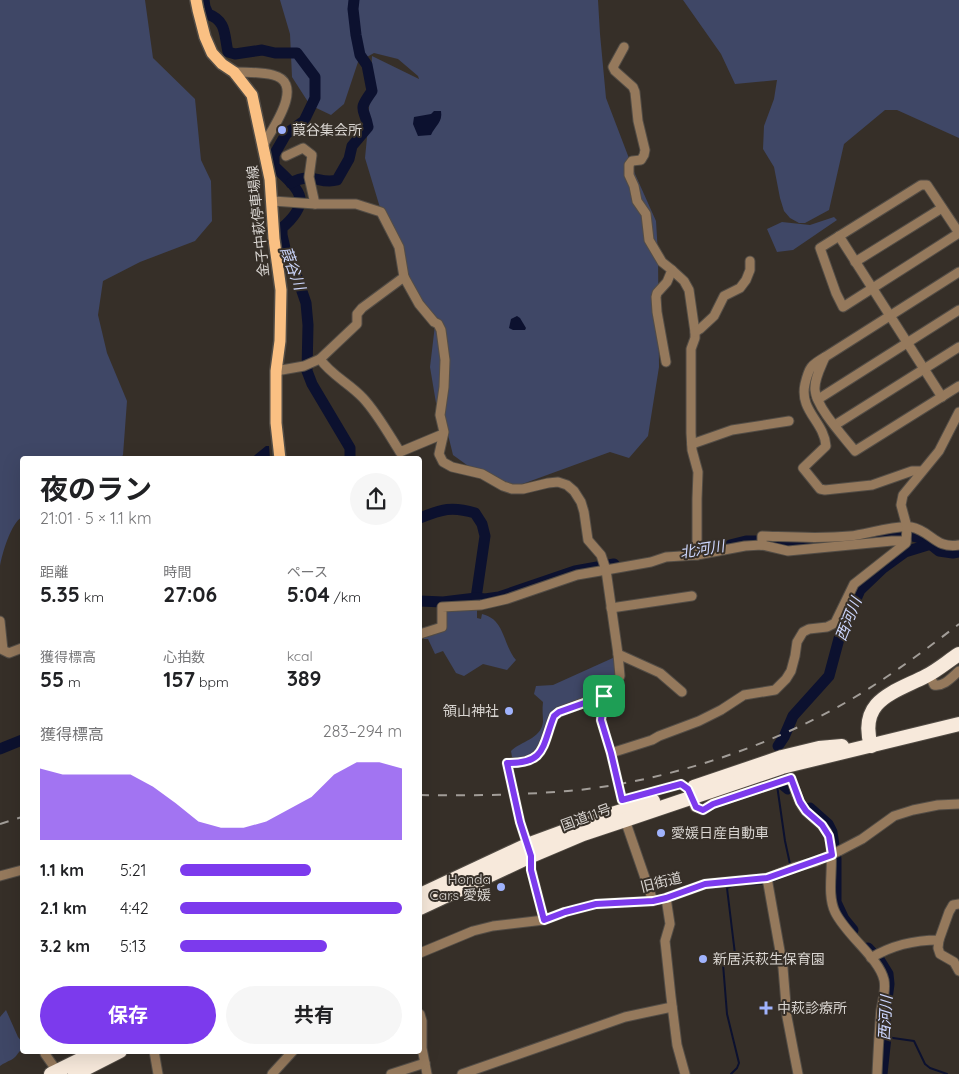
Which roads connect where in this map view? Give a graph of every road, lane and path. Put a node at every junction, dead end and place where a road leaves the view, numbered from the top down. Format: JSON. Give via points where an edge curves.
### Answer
{"nodes":[{"id":1,"x":196,"y":0,"type":"edge"},
{"id":2,"x":624,"y":47,"type":"dead end"},
{"id":3,"x":234,"y":72,"type":"junction"},
{"id":4,"x":264,"y":144,"type":"junction"},
{"id":5,"x":286,"y":156,"type":"dead end"},
{"id":6,"x":273,"y":201,"type":"junction"},
{"id":7,"x":315,"y":204,"type":"junction"},
{"id":8,"x":942,"y":208,"type":"junction"},
{"id":9,"x":959,"y":233,"type":"edge"},
{"id":10,"x":839,"y":236,"type":"junction"},
{"id":11,"x":750,"y":261,"type":"dead end"},
{"id":12,"x":856,"y":262,"type":"junction"},
{"id":13,"x":672,"y":270,"type":"junction"},
{"id":14,"x":959,"y":272,"type":"edge"},
{"id":15,"x":404,"y":277,"type":"junction"},
{"id":16,"x":872,"y":288,"type":"junction"},
{"id":17,"x":959,"y":310,"type":"edge"},
{"id":18,"x":889,"y":316,"type":"junction"},
{"id":19,"x":695,"y":332,"type":"junction"},
{"id":20,"x":907,"y":343,"type":"junction"},
{"id":21,"x":959,"y":347,"type":"edge"},
{"id":22,"x":826,"y":357,"type":"junction"},
{"id":23,"x":666,"y":362,"type":"dead end"},
{"id":24,"x":312,"y":363,"type":"junction"},
{"id":25,"x":924,"y":370,"type":"junction"},
{"id":26,"x":276,"y":371,"type":"junction"},
{"id":27,"x":959,"y":386,"type":"edge"},
{"id":28,"x":942,"y":397,"type":"junction"},
{"id":29,"x":817,"y":398,"type":"junction"},
{"id":30,"x":959,"y":412,"type":"edge"},
{"id":31,"x":789,"y":421,"type":"dead end"},
{"id":32,"x":836,"y":425,"type":"junction"},
{"id":33,"x":443,"y":434,"type":"junction"},
{"id":34,"x":692,"y":444,"type":"junction"},
{"id":35,"x":401,"y":455,"type":"edge"},
{"id":36,"x":280,"y":456,"type":"edge"},
{"id":37,"x":922,"y":471,"type":"junction"},
{"id":38,"x":906,"y":534,"type":"junction"},
{"id":39,"x":762,"y":542,"type":"junction"},
{"id":40,"x":959,"y":545,"type":"edge"},
{"id":41,"x":697,"y":552,"type":"junction"},
{"id":42,"x":606,"y":567,"type":"junction"},
{"id":43,"x":692,"y":596,"type":"dead end"},
{"id":44,"x":612,"y":608,"type":"junction"},
{"id":45,"x":0,"y":621,"type":"edge"},
{"id":46,"x":422,"y":633,"type":"edge"},
{"id":47,"x":20,"y":649,"type":"edge"},
{"id":48,"x":618,"y":654,"type":"junction"},
{"id":49,"x":959,"y":654,"type":"edge"},
{"id":50,"x":959,"y":671,"type":"edge"},
{"id":51,"x":929,"y":674,"type":"junction"},
{"id":52,"x":682,"y":692,"type":"dead end"},
{"id":53,"x":604,"y":696,"type":"junction"},
{"id":54,"x":959,"y":724,"type":"edge"},
{"id":55,"x":870,"y":743,"type":"junction"},
{"id":56,"x":611,"y":753,"type":"junction"},
{"id":57,"x":690,"y":794,"type":"junction"},
{"id":58,"x":959,"y":804,"type":"edge"},
{"id":59,"x":624,"y":820,"type":"junction"},
{"id":60,"x":529,"y":851,"type":"junction"},
{"id":61,"x":834,"y":854,"type":"junction"},
{"id":62,"x":20,"y":871,"type":"edge"},
{"id":63,"x":0,"y":876,"type":"edge"},
{"id":64,"x":768,"y":881,"type":"junction"},
{"id":65,"x":422,"y":894,"type":"edge"},
{"id":66,"x":666,"y":898,"type":"junction"},
{"id":67,"x":653,"y":901,"type":"junction"},
{"id":68,"x":959,"y":904,"type":"edge"},
{"id":69,"x":422,"y":907,"type":"edge"},
{"id":70,"x":544,"y":920,"type":"junction"},
{"id":71,"x":939,"y":940,"type":"junction"},
{"id":72,"x":422,"y":952,"type":"edge"},
{"id":73,"x":874,"y":956,"type":"junction"},
{"id":74,"x":957,"y":962,"type":"edge"},
{"id":75,"x":959,"y":971,"type":"edge"},
{"id":76,"x":672,"y":1007,"type":"junction"},
{"id":77,"x":422,"y":1021,"type":"edge"},
{"id":78,"x":422,"y":1048,"type":"edge"},
{"id":79,"x":422,"y":1048,"type":"edge"},
{"id":80,"x":45,"y":1054,"type":"dead end"},
{"id":81,"x":92,"y":1054,"type":"edge"},
{"id":82,"x":114,"y":1054,"type":"edge"},
{"id":83,"x":155,"y":1054,"type":"edge"},
{"id":84,"x":290,"y":1054,"type":"edge"},
{"id":85,"x":425,"y":1063,"type":"junction"},
{"id":86,"x":54,"y":1072,"type":"edge"},
{"id":87,"x":75,"y":1074,"type":"edge"},
{"id":88,"x":158,"y":1074,"type":"edge"},
{"id":89,"x":272,"y":1074,"type":"edge"},
{"id":90,"x":391,"y":1074,"type":"edge"},
{"id":91,"x":426,"y":1074,"type":"edge"},
{"id":92,"x":462,"y":1074,"type":"edge"},
{"id":93,"x":685,"y":1074,"type":"edge"},
{"id":94,"x":798,"y":1074,"type":"edge"},
{"id":95,"x":877,"y":1074,"type":"edge"}],
"edges":[{"from":1,"to":3,"type":"main road","name":"金子中萩停車場線","via":[[212,53]]},
{"from":2,"to":13,"type":"street","via":[[613,66],[635,92],[645,150],[641,160],[632,161],[629,165],[629,175],[636,200],[646,214],[649,240],[662,262]]},
{"from":3,"to":4,"type":"main road","name":"金子中萩停車場線","via":[[252,95]]},
{"from":3,"to":4,"type":"street","via":[[275,75],[284,83],[288,98]]},
{"from":4,"to":6,"type":"main road","name":"金子中萩停車場線"},
{"from":5,"to":7,"type":"street","via":[[303,148],[312,155],[309,179]]},
{"from":6,"to":7,"type":"street"},
{"from":6,"to":26,"type":"main road","name":"金子中萩停車場線","via":[[281,290]]},
{"from":7,"to":15,"type":"street","via":[[356,204],[380,212],[399,247]]},
{"from":8,"to":9,"type":"street"},
{"from":8,"to":10,"type":"street","via":[[927,185],[921,185]]},
{"from":8,"to":12,"type":"street"},
{"from":9,"to":16,"type":"street"},
{"from":10,"to":12,"type":"street"},
{"from":10,"to":16,"type":"street","via":[[820,248],[840,303],[843,307]]},
{"from":11,"to":19,"type":"street","via":[[748,275],[740,288],[724,296],[714,316]]},
{"from":12,"to":16,"type":"street"},
{"from":13,"to":19,"type":"street","via":[[689,290]]},
{"from":13,"to":23,"type":"street","via":[[656,297]]},
{"from":14,"to":18,"type":"street"},
{"from":15,"to":24,"type":"street","via":[[362,308],[357,314],[357,324]]},
{"from":15,"to":33,"type":"street","via":[[419,304],[441,330],[445,360],[440,415]]},
{"from":16,"to":18,"type":"street"},
{"from":17,"to":20,"type":"street"},
{"from":18,"to":20,"type":"street"},
{"from":18,"to":22,"type":"street"},
{"from":19,"to":34,"type":"street","via":[[691,349]]},
{"from":20,"to":25,"type":"street"},
{"from":20,"to":29,"type":"street"},
{"from":21,"to":25,"type":"street"},
{"from":22,"to":29,"type":"street","via":[[814,389]]},
{"from":22,"to":37,"type":"street","via":[[812,365],[803,391],[809,412],[820,426],[826,446],[803,468],[820,489],[872,485],[912,471]]},
{"from":24,"to":26,"type":"street"},
{"from":24,"to":35,"type":"street","via":[[344,380],[362,397]]},
{"from":25,"to":28,"type":"street"},
{"from":25,"to":32,"type":"street"},
{"from":26,"to":36,"type":"main road","name":"金子中萩停車場線"},
{"from":27,"to":28,"type":"street"},
{"from":28,"to":32,"type":"street","via":[[855,451]]},
{"from":29,"to":32,"type":"street"},
{"from":30,"to":37,"type":"street","via":[[939,452]]},
{"from":31,"to":34,"type":"street","via":[[732,430]]},
{"from":33,"to":35,"type":"street"},
{"from":33,"to":42,"type":"street","via":[[440,454],[447,465],[482,474],[512,489],[558,482],[567,485],[581,502],[588,540]]},
{"from":34,"to":41,"type":"street","via":[[698,472]]},
{"from":37,"to":38,"type":"street","via":[[903,495],[901,505]]},
{"from":38,"to":39,"type":"street"},
{"from":38,"to":39,"type":"street","via":[[892,541],[788,551]]},
{"from":38,"to":40,"type":"street","via":[[922,530],[942,545]]},
{"from":38,"to":56,"type":"street","via":[[902,546],[854,584],[835,623],[803,632],[796,642],[791,671],[775,690],[744,695],[699,721]]},
{"from":39,"to":41,"type":"street"},
{"from":41,"to":42,"type":"street","via":[[643,564]]},
{"from":42,"to":44,"type":"street"},
{"from":42,"to":46,"type":"street","via":[[507,599],[481,605],[442,607],[442,627]]},
{"from":43,"to":44,"type":"street"},
{"from":44,"to":48,"type":"street"},
{"from":45,"to":47,"type":"street","via":[[3,650],[9,653]]},
{"from":48,"to":52,"type":"street","via":[[660,673]]},
{"from":48,"to":53,"type":"street","via":[[620,676]]},
{"from":49,"to":51,"type":"highway"},
{"from":50,"to":51,"type":"street","via":[[938,686],[934,685]]},
{"from":51,"to":55,"type":"highway","via":[[878,702],[869,718]]},
{"from":53,"to":56,"type":"street","via":[[601,720]]},
{"from":53,"to":60,"type":"street","via":[[559,712],[554,716],[541,751],[535,758],[522,763],[507,763]]},
{"from":54,"to":55,"type":"highway","name":"国道11号"},
{"from":55,"to":57,"type":"highway","name":"国道11号","via":[[819,748],[782,757]]},
{"from":56,"to":57,"type":"street","via":[[622,800],[678,783]]},
{"from":57,"to":59,"type":"highway","name":"国道11号"},
{"from":57,"to":60,"type":"highway","name":"国道11号","via":[[606,816]]},
{"from":57,"to":61,"type":"street","via":[[696,807],[703,810],[791,778],[800,802],[829,836]]},
{"from":58,"to":61,"type":"street","name":"旧街道","via":[[894,816]]},
{"from":59,"to":60,"type":"highway","name":"国道11号"},
{"from":59,"to":67,"type":"street"},
{"from":60,"to":65,"type":"highway","name":"国道11号"},
{"from":60,"to":69,"type":"highway","name":"国道11号"},
{"from":60,"to":70,"type":"street"},
{"from":61,"to":64,"type":"street","name":"旧街道"},
{"from":61,"to":73,"type":"street","via":[[832,903],[835,913],[852,938]]},
{"from":62,"to":63,"type":"street"},
{"from":64,"to":66,"type":"street","name":"旧街道","via":[[705,884]]},
{"from":64,"to":94,"type":"street"},
{"from":66,"to":67,"type":"street","name":"旧街道"},
{"from":66,"to":76,"type":"street","via":[[670,924],[665,941]]},
{"from":67,"to":70,"type":"street","name":"旧街道","via":[[596,904]]},
{"from":68,"to":71,"type":"street","via":[[953,905],[948,912]]},
{"from":70,"to":72,"type":"street","name":"旧街道","via":[[473,931]]},
{"from":71,"to":73,"type":"street","via":[[910,942]]},
{"from":71,"to":74,"type":"street","via":[[940,954]]},
{"from":73,"to":95,"type":"street","via":[[884,978],[885,989]]},
{"from":74,"to":75,"type":"street"},
{"from":76,"to":92,"type":"street","via":[[625,1017]]},
{"from":76,"to":93,"type":"street"},
{"from":77,"to":78,"type":"street"},
{"from":79,"to":85,"type":"street"},
{"from":80,"to":86,"type":"street"},
{"from":81,"to":86,"type":"highway"},
{"from":82,"to":87,"type":"highway"},
{"from":83,"to":88,"type":"street"},
{"from":84,"to":89,"type":"street"},
{"from":85,"to":90,"type":"street"},
{"from":85,"to":91,"type":"street"}]}
